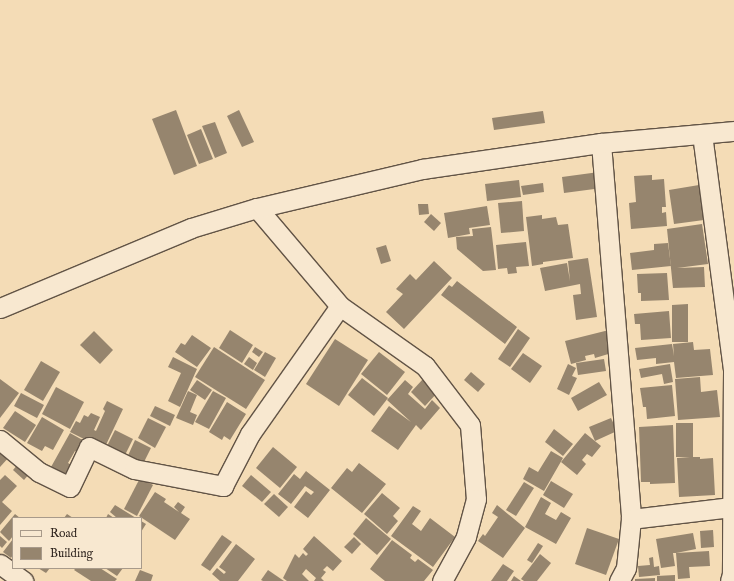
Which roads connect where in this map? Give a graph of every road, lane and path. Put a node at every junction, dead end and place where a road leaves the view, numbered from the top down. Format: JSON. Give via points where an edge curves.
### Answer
{"nodes":[{"id":1,"x":734,"y":131,"type":"edge"},
{"id":2,"x":702,"y":134,"type":"junction"},
{"id":3,"x":601,"y":143,"type":"junction"},
{"id":4,"x":257,"y":208,"type":"junction"},
{"id":5,"x":340,"y":306,"type":"junction"},
{"id":6,"x":0,"y":308,"type":"edge"},
{"id":7,"x":0,"y":440,"type":"edge"},
{"id":8,"x":732,"y":507,"type":"junction"},
{"id":9,"x":631,"y":519,"type":"junction"},
{"id":10,"x":0,"y":564,"type":"edge"},
{"id":11,"x":23,"y":581,"type":"edge"},
{"id":12,"x":442,"y":581,"type":"edge"},
{"id":13,"x":619,"y":581,"type":"edge"},
{"id":14,"x":730,"y":581,"type":"edge"}],
"edges":[{"from":1,"to":2,"type":"street"},
{"from":2,"to":3,"type":"street"},
{"from":2,"to":8,"type":"street","via":[[733,371]]},
{"from":3,"to":4,"type":"street","via":[[422,169]]},
{"from":3,"to":9,"type":"street"},
{"from":4,"to":5,"type":"street"},
{"from":4,"to":6,"type":"street","via":[[191,228]]},
{"from":5,"to":7,"type":"street","via":[[250,434],[223,486],[134,469],[89,447],[70,487],[39,472]]},
{"from":5,"to":12,"type":"street","via":[[425,366],[470,425],[476,499],[466,537]]},
{"from":8,"to":9,"type":"street"},
{"from":8,"to":14,"type":"street"},
{"from":9,"to":13,"type":"street","via":[[626,568]]},
{"from":10,"to":11,"type":"street"}]}
